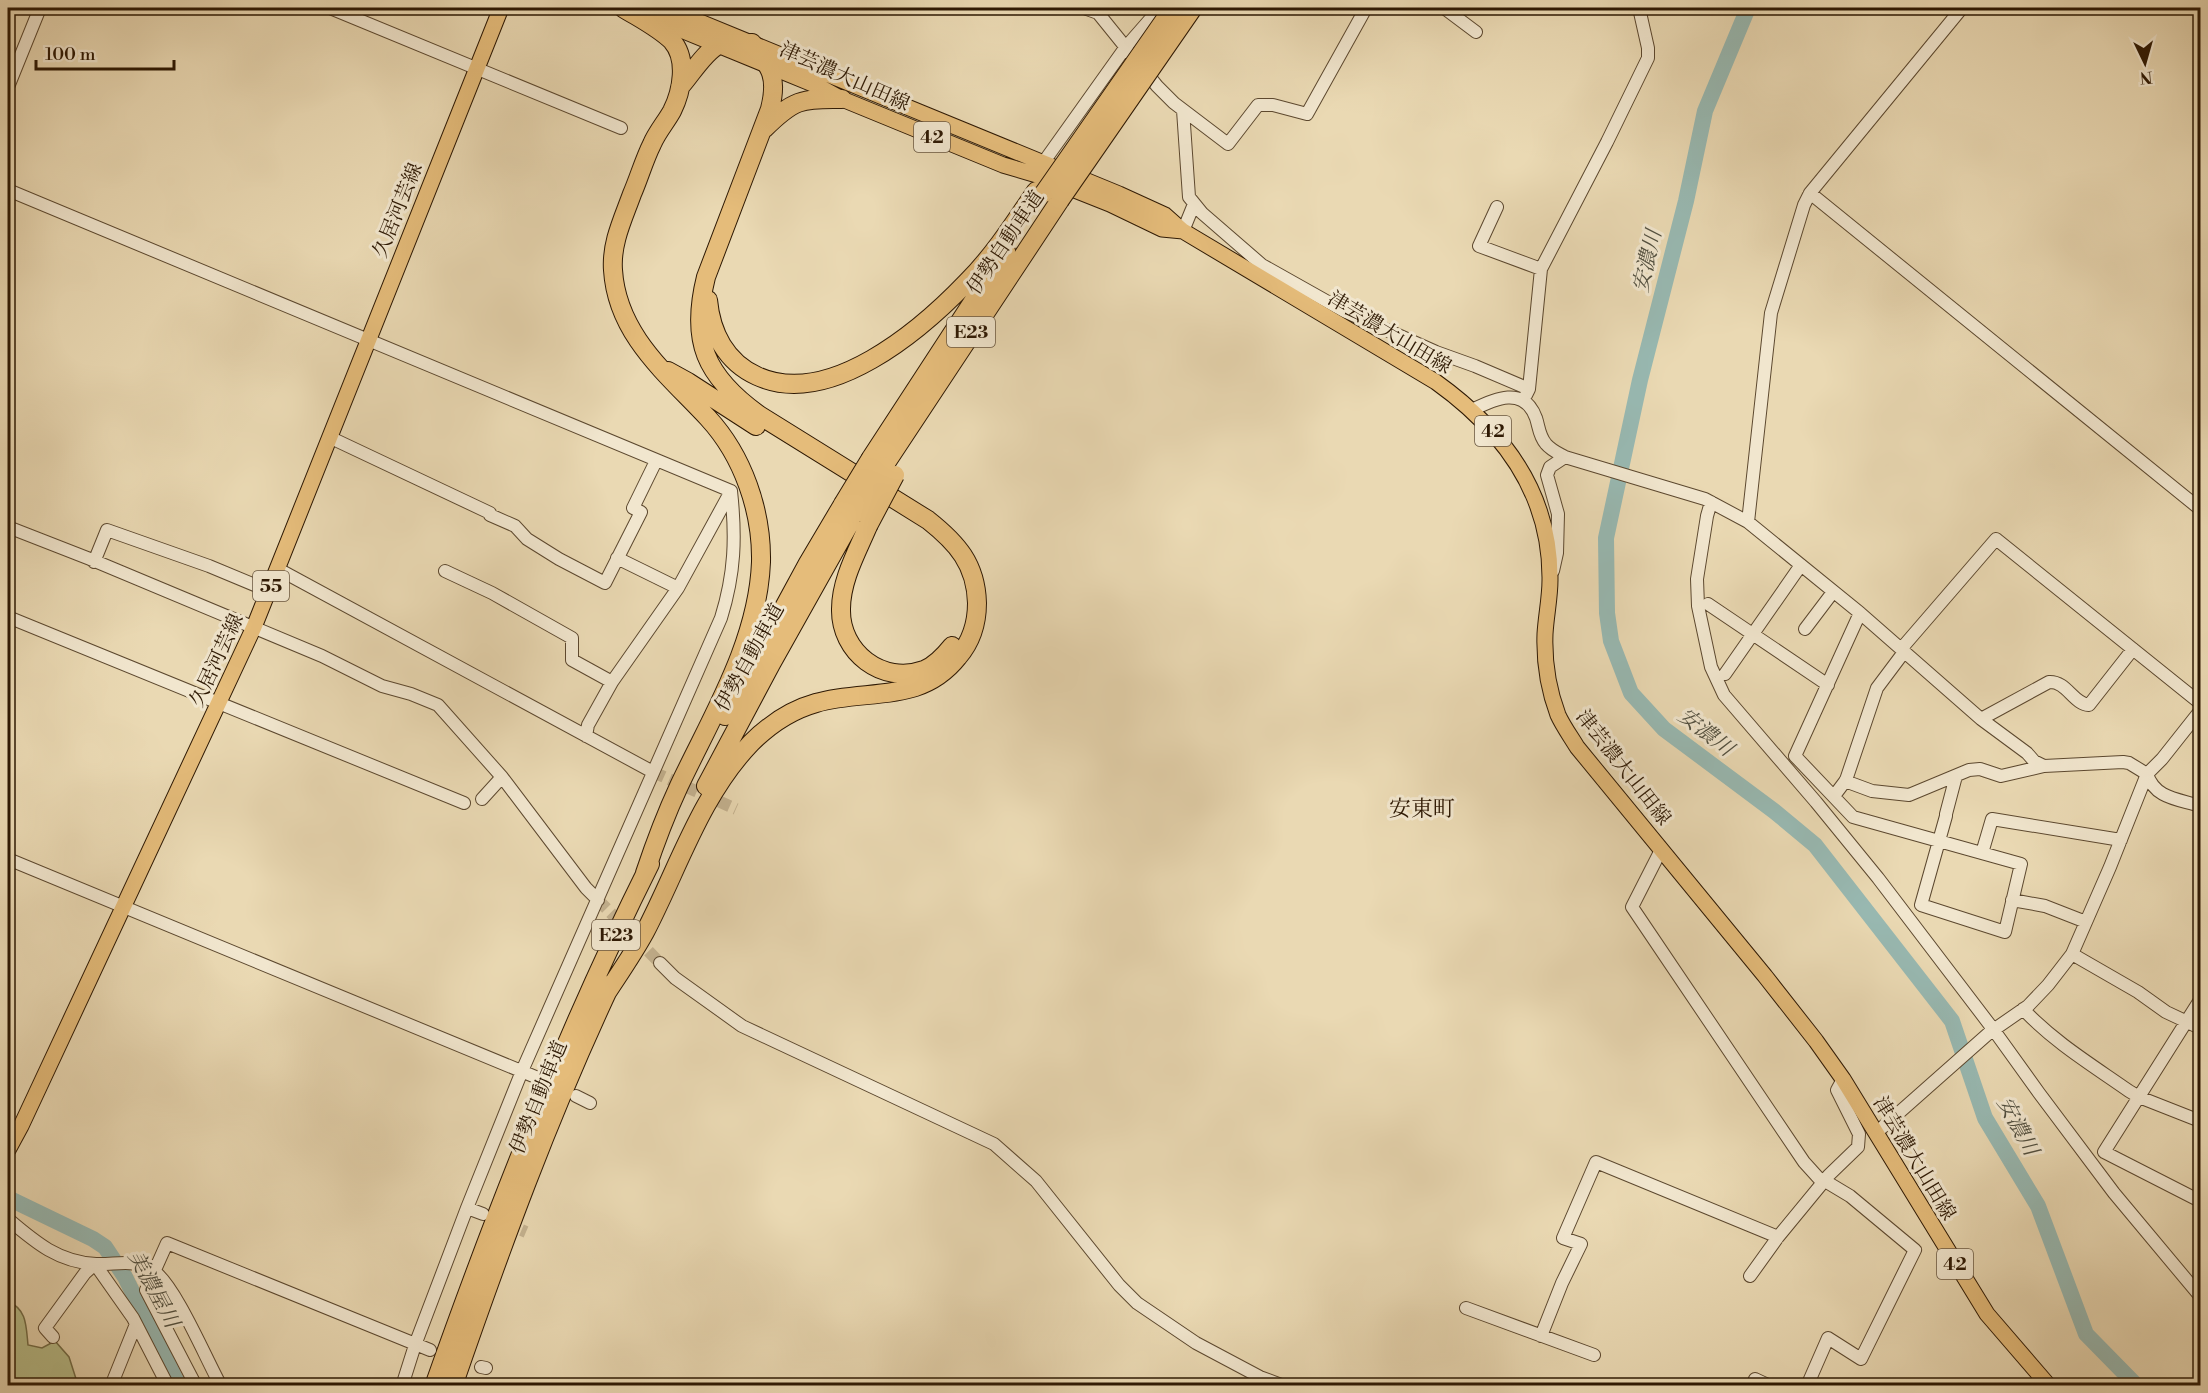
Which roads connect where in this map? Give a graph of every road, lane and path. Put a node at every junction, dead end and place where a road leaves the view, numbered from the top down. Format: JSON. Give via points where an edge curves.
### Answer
{"nodes":[{"id":1,"x":40,"y":8,"type":"edge"},
{"id":2,"x":330,"y":8,"type":"edge"},
{"id":3,"x":501,"y":8,"type":"edge"},
{"id":4,"x":625,"y":8,"type":"edge"},
{"id":5,"x":666,"y":8,"type":"edge"},
{"id":6,"x":1084,"y":8,"type":"edge"},
{"id":7,"x":1160,"y":8,"type":"edge"},
{"id":8,"x":1173,"y":8,"type":"edge"},
{"id":9,"x":1192,"y":8,"type":"edge"},
{"id":10,"x":1366,"y":8,"type":"edge"},
{"id":11,"x":1444,"y":8,"type":"edge"},
{"id":12,"x":1640,"y":8,"type":"edge"},
{"id":13,"x":1962,"y":8,"type":"edge"},
{"id":14,"x":1476,"y":32,"type":"dead end"},
{"id":15,"x":752,"y":43,"type":"junction"},
{"id":16,"x":720,"y":45,"type":"junction"},
{"id":17,"x":1125,"y":48,"type":"junction"},
{"id":18,"x":769,"y":66,"type":"junction"},
{"id":19,"x":477,"y":68,"type":"junction"},
{"id":20,"x":8,"y":87,"type":"edge"},
{"id":21,"x":680,"y":87,"type":"junction"},
{"id":22,"x":842,"y":99,"type":"junction"},
{"id":23,"x":1183,"y":110,"type":"junction"},
{"id":24,"x":621,"y":128,"type":"dead end"},
{"id":25,"x":761,"y":132,"type":"junction"},
{"id":26,"x":1043,"y":163,"type":"junction"},
{"id":27,"x":8,"y":190,"type":"edge"},
{"id":28,"x":1810,"y":193,"type":"junction"},
{"id":29,"x":1047,"y":194,"type":"junction"},
{"id":30,"x":1194,"y":204,"type":"junction"},
{"id":31,"x":1497,"y":207,"type":"dead end"},
{"id":32,"x":1183,"y":231,"type":"junction"},
{"id":33,"x":1541,"y":269,"type":"junction"},
{"id":34,"x":706,"y":277,"type":"junction"},
{"id":35,"x":1340,"y":317,"type":"junction"},
{"id":36,"x":367,"y":340,"type":"junction"},
{"id":37,"x":656,"y":364,"type":"junction"},
{"id":38,"x":1529,"y":389,"type":"junction"},
{"id":39,"x":1526,"y":404,"type":"junction"},
{"id":40,"x":1472,"y":410,"type":"junction"},
{"id":41,"x":329,"y":437,"type":"junction"},
{"id":42,"x":1565,"y":457,"type":"junction"},
{"id":43,"x":657,"y":460,"type":"junction"},
{"id":44,"x":883,"y":467,"type":"junction"},
{"id":45,"x":731,"y":491,"type":"junction"},
{"id":46,"x":1708,"y":500,"type":"junction"},
{"id":47,"x":2200,"y":509,"type":"edge"},
{"id":48,"x":855,"y":515,"type":"junction"},
{"id":49,"x":1748,"y":522,"type":"junction"},
{"id":50,"x":8,"y":527,"type":"edge"},
{"id":51,"x":617,"y":558,"type":"junction"},
{"id":52,"x":94,"y":562,"type":"junction"},
{"id":53,"x":1801,"y":565,"type":"junction"},
{"id":54,"x":278,"y":569,"type":"junction"},
{"id":55,"x":446,"y":571,"type":"dead end"},
{"id":56,"x":1550,"y":580,"type":"junction"},
{"id":57,"x":678,"y":588,"type":"junction"},
{"id":58,"x":269,"y":591,"type":"junction"},
{"id":59,"x":1833,"y":592,"type":"junction"},
{"id":60,"x":1708,"y":604,"type":"dead end"},
{"id":61,"x":1860,"y":613,"type":"junction"},
{"id":62,"x":8,"y":617,"type":"edge"},
{"id":63,"x":254,"y":627,"type":"junction"},
{"id":64,"x":1805,"y":629,"type":"dead end"},
{"id":65,"x":1754,"y":635,"type":"junction"},
{"id":66,"x":2133,"y":649,"type":"junction"},
{"id":67,"x":1902,"y":650,"type":"junction"},
{"id":68,"x":1725,"y":675,"type":"dead end"},
{"id":69,"x":612,"y":682,"type":"junction"},
{"id":70,"x":1828,"y":685,"type":"junction"},
{"id":71,"x":219,"y":703,"type":"junction"},
{"id":72,"x":2200,"y":703,"type":"edge"},
{"id":73,"x":2200,"y":711,"type":"edge"},
{"id":74,"x":1981,"y":719,"type":"junction"},
{"id":75,"x":586,"y":736,"type":"junction"},
{"id":76,"x":2044,"y":766,"type":"junction"},
{"id":77,"x":653,"y":771,"type":"junction"},
{"id":78,"x":2147,"y":774,"type":"junction"},
{"id":79,"x":1956,"y":776,"type":"junction"},
{"id":80,"x":502,"y":777,"type":"junction"},
{"id":81,"x":1845,"y":782,"type":"junction"},
{"id":82,"x":1833,"y":796,"type":"junction"},
{"id":83,"x":482,"y":799,"type":"dead end"},
{"id":84,"x":464,"y":803,"type":"dead end"},
{"id":85,"x":2200,"y":806,"type":"edge"},
{"id":86,"x":1939,"y":840,"type":"junction"},
{"id":87,"x":2121,"y":840,"type":"junction"},
{"id":88,"x":1661,"y":850,"type":"junction"},
{"id":89,"x":1982,"y":852,"type":"junction"},
{"id":90,"x":8,"y":859,"type":"edge"},
{"id":91,"x":645,"y":873,"type":"junction"},
{"id":92,"x":598,"y":900,"type":"junction"},
{"id":93,"x":2012,"y":900,"type":"junction"},
{"id":94,"x":123,"y":906,"type":"junction"},
{"id":95,"x":2086,"y":922,"type":"junction"},
{"id":96,"x":2072,"y":954,"type":"junction"},
{"id":97,"x":660,"y":963,"type":"tunnel mouth"},
{"id":98,"x":606,"y":994,"type":"junction"},
{"id":99,"x":2200,"y":1000,"type":"edge"},
{"id":100,"x":2023,"y":1009,"type":"junction"},
{"id":101,"x":2186,"y":1023,"type":"junction"},
{"id":102,"x":2200,"y":1028,"type":"edge"},
{"id":103,"x":1991,"y":1031,"type":"junction"},
{"id":104,"x":522,"y":1071,"type":"junction"},
{"id":105,"x":538,"y":1078,"type":"dead end"},
{"id":106,"x":1843,"y":1079,"type":"junction"},
{"id":107,"x":576,"y":1096,"type":"dead end"},
{"id":108,"x":2139,"y":1097,"type":"junction"},
{"id":109,"x":590,"y":1103,"type":"dead end"},
{"id":110,"x":2200,"y":1121,"type":"edge"},
{"id":111,"x":1879,"y":1130,"type":"junction"},
{"id":112,"x":8,"y":1150,"type":"edge"},
{"id":113,"x":1824,"y":1182,"type":"junction"},
{"id":114,"x":2200,"y":1201,"type":"edge"},
{"id":115,"x":467,"y":1208,"type":"junction"},
{"id":116,"x":483,"y":1214,"type":"dead end"},
{"id":117,"x":8,"y":1219,"type":"edge"},
{"id":118,"x":1778,"y":1237,"type":"junction"},
{"id":119,"x":99,"y":1263,"type":"junction"},
{"id":120,"x":153,"y":1271,"type":"junction"},
{"id":121,"x":1750,"y":1276,"type":"dead end"},
{"id":122,"x":2200,"y":1296,"type":"edge"},
{"id":123,"x":1466,"y":1308,"type":"dead end"},
{"id":124,"x":136,"y":1324,"type":"junction"},
{"id":125,"x":1542,"y":1335,"type":"junction"},
{"id":126,"x":53,"y":1337,"type":"dead end"},
{"id":127,"x":415,"y":1345,"type":"junction"},
{"id":128,"x":430,"y":1350,"type":"dead end"},
{"id":129,"x":1594,"y":1355,"type":"dead end"},
{"id":130,"x":111,"y":1386,"type":"edge"},
{"id":131,"x":168,"y":1386,"type":"edge"},
{"id":132,"x":196,"y":1386,"type":"edge"},
{"id":133,"x":221,"y":1386,"type":"edge"},
{"id":134,"x":402,"y":1386,"type":"edge"},
{"id":135,"x":434,"y":1386,"type":"edge"},
{"id":136,"x":453,"y":1386,"type":"edge"},
{"id":137,"x":1284,"y":1386,"type":"edge"},
{"id":138,"x":1752,"y":1386,"type":"edge"},
{"id":139,"x":1770,"y":1386,"type":"edge"},
{"id":140,"x":1807,"y":1386,"type":"edge"},
{"id":141,"x":2049,"y":1386,"type":"edge"}],
"edges":[{"from":1,"to":20,"type":"street"},
{"from":2,"to":19,"type":"street"},
{"from":3,"to":19,"type":"main road","name":"久居河芸線","number":"55"},
{"from":4,"to":16,"type":"main road","name":"津芸濃大山田線","number":"42"},
{"from":4,"to":21,"type":"highway","via":[[672,42],[680,58]]},
{"from":5,"to":15,"type":"main road","name":"津芸濃大山田線","number":"42"},
{"from":6,"to":17,"type":"street","via":[[1098,13]]},
{"from":7,"to":17,"type":"street"},
{"from":8,"to":29,"type":"highway","name":"伊勢自動車道","number":"E23","bridge":true},
{"from":9,"to":29,"type":"highway","name":"伊勢自動車道","number":"E23","bridge":true},
{"from":10,"to":23,"type":"street","via":[[1306,114],[1258,105],[1228,144]]},
{"from":11,"to":14,"type":"street"},
{"from":12,"to":33,"type":"street","via":[[1648,58]]},
{"from":13,"to":28,"type":"street"},
{"from":15,"to":16,"type":"highway"},
{"from":15,"to":18,"type":"highway"},
{"from":15,"to":26,"type":"main road","name":"津芸濃大山田線","number":"42"},
{"from":16,"to":18,"type":"main road","name":"津芸濃大山田線","number":"42"},
{"from":16,"to":21,"type":"highway","via":[[706,54]]},
{"from":17,"to":23,"type":"street"},
{"from":17,"to":26,"type":"street"},
{"from":18,"to":22,"type":"main road","name":"津芸濃大山田線","number":"42"},
{"from":18,"to":25,"type":"highway","via":[[774,79],[773,94]]},
{"from":19,"to":24,"type":"street"},
{"from":19,"to":36,"type":"main road","name":"久居河芸線","number":"55"},
{"from":21,"to":37,"type":"highway","via":[[673,110],[652,143],[613,256],[623,314],[639,344]]},
{"from":22,"to":25,"type":"highway","via":[[799,101]]},
{"from":22,"to":32,"type":"main road","name":"津芸濃大山田線","number":"42","via":[[1110,204],[1162,229]]},
{"from":23,"to":30,"type":"street","via":[[1189,196]]},
{"from":25,"to":34,"type":"highway"},
{"from":26,"to":32,"type":"main road","name":"津芸濃大山田線","number":"42","via":[[1165,215]]},
{"from":27,"to":36,"type":"street"},
{"from":28,"to":47,"type":"street"},
{"from":28,"to":49,"type":"street","via":[[1771,313]]},
{"from":29,"to":34,"type":"highway","via":[[929,318],[867,361],[818,381],[776,382],[751,374],[736,363],[715,334]]},
{"from":29,"to":44,"type":"highway","name":"伊勢自動車道","number":"E23"},
{"from":29,"to":44,"type":"highway","name":"伊勢自動車道","number":"E23","via":[[974,329]]},
{"from":30,"to":32,"type":"street"},
{"from":30,"to":35,"type":"street","via":[[1262,265]]},
{"from":31,"to":33,"type":"street","via":[[1479,246]]},
{"from":32,"to":35,"type":"main road","name":"津芸濃大山田線","number":"42"},
{"from":33,"to":38,"type":"street"},
{"from":34,"to":98,"type":"highway","via":[[699,312],[701,342],[726,387],[759,415],[942,531],[970,567],[976,589],[975,622],[960,655],[932,681],[899,692],[802,707],[778,720],[750,745],[702,812],[644,934]]},
{"from":35,"to":38,"type":"street"},
{"from":35,"to":40,"type":"main road","name":"津芸濃大山田線","number":"42"},
{"from":36,"to":41,"type":"main road","name":"久居河芸線","number":"55"},
{"from":36,"to":43,"type":"street"},
{"from":37,"to":48,"type":"highway","via":[[887,507],[941,545],[963,580],[964,617],[952,646],[924,670],[904,674],[875,667],[854,651],[844,632],[841,609]]},
{"from":37,"to":91,"type":"highway","via":[[709,419],[739,464],[756,512],[761,560],[757,596],[738,659],[661,827]]},
{"from":38,"to":39,"type":"street"},
{"from":39,"to":40,"type":"street","via":[[1507,397],[1497,398]]},
{"from":39,"to":42,"type":"street","via":[[1545,443]]},
{"from":40,"to":56,"type":"main road","name":"津芸濃大山田線","number":"42","via":[[1507,449],[1532,493],[1546,536]]},
{"from":41,"to":51,"type":"street","via":[[515,526],[526,539],[605,583]]},
{"from":41,"to":54,"type":"main road","name":"久居河芸線","number":"55"},
{"from":42,"to":46,"type":"street"},
{"from":42,"to":56,"type":"street","via":[[1550,467],[1547,475],[1558,514]]},
{"from":43,"to":45,"type":"street"},
{"from":43,"to":51,"type":"street","via":[[633,508],[641,513]]},
{"from":44,"to":48,"type":"highway","bridge":true},
{"from":44,"to":48,"type":"highway","name":"伊勢自動車道","number":"E23","bridge":true},
{"from":45,"to":57,"type":"street"},
{"from":45,"to":77,"type":"street","via":[[735,544],[727,599]]},
{"from":46,"to":49,"type":"street"},
{"from":46,"to":103,"type":"street","via":[[1697,594],[1707,656],[1718,684],[1878,878]]},
{"from":48,"to":91,"type":"highway","name":"伊勢自動車道","number":"E23","via":[[808,563]]},
{"from":48,"to":98,"type":"highway","name":"伊勢自動車道","number":"E23","via":[[724,752]]},
{"from":49,"to":53,"type":"street"},
{"from":50,"to":52,"type":"street"},
{"from":51,"to":57,"type":"street"},
{"from":52,"to":58,"type":"street","via":[[107,530]]},
{"from":52,"to":63,"type":"street"},
{"from":53,"to":59,"type":"street"},
{"from":53,"to":65,"type":"street"},
{"from":54,"to":58,"type":"main road","name":"久居河芸線","number":"55"},
{"from":54,"to":75,"type":"street"},
{"from":55,"to":69,"type":"street","via":[[572,638],[572,660]]},
{"from":56,"to":88,"type":"main road","name":"津芸濃大山田線","number":"42","via":[[1546,653],[1559,717],[1577,747]]},
{"from":57,"to":69,"type":"street"},
{"from":58,"to":63,"type":"main road","name":"久居河芸線","number":"55"},
{"from":59,"to":61,"type":"street"},
{"from":59,"to":64,"type":"street"},
{"from":60,"to":65,"type":"street"},
{"from":61,"to":67,"type":"street"},
{"from":61,"to":70,"type":"street"},
{"from":62,"to":71,"type":"street"},
{"from":63,"to":71,"type":"main road","name":"久居河芸線","number":"55"},
{"from":63,"to":80,"type":"street","via":[[382,686],[438,705]]},
{"from":65,"to":68,"type":"street"},
{"from":65,"to":70,"type":"street"},
{"from":66,"to":67,"type":"street","via":[[1996,539]]},
{"from":66,"to":72,"type":"street"},
{"from":66,"to":74,"type":"street","via":[[2089,705],[2060,684],[2049,682]]},
{"from":67,"to":74,"type":"street"},
{"from":67,"to":81,"type":"street","via":[[1877,688]]},
{"from":69,"to":75,"type":"street"},
{"from":70,"to":82,"type":"street","via":[[1795,756]]},
{"from":71,"to":84,"type":"street"},
{"from":71,"to":94,"type":"main road","name":"久居河芸線","number":"55"},
{"from":73,"to":78,"type":"street"},
{"from":74,"to":76,"type":"street"},
{"from":75,"to":77,"type":"street"},
{"from":76,"to":78,"type":"street","via":[[2123,762]]},
{"from":76,"to":79,"type":"street","via":[[2001,776],[1977,769]]},
{"from":77,"to":92,"type":"street"},
{"from":78,"to":85,"type":"street","via":[[2150,784],[2162,794]]},
{"from":78,"to":87,"type":"street"},
{"from":79,"to":81,"type":"street","via":[[1909,795],[1872,791]]},
{"from":79,"to":86,"type":"street"},
{"from":80,"to":83,"type":"street"},
{"from":80,"to":92,"type":"street"},
{"from":81,"to":82,"type":"street"},
{"from":82,"to":86,"type":"street","via":[[1854,817]]},
{"from":86,"to":89,"type":"street"},
{"from":86,"to":93,"type":"street","via":[[1921,905],[2005,932]]},
{"from":87,"to":89,"type":"street","via":[[1992,819]]},
{"from":87,"to":95,"type":"street"},
{"from":88,"to":106,"type":"main road","name":"津芸濃大山田線","number":"42","via":[[1765,976]]},
{"from":88,"to":113,"type":"street","via":[[1632,907],[1804,1162]]},
{"from":89,"to":93,"type":"street","via":[[2021,864]]},
{"from":90,"to":94,"type":"street"},
{"from":91,"to":135,"type":"highway","name":"伊勢自動車道","number":"E23","via":[[541,1103]]},
{"from":92,"to":104,"type":"street"},
{"from":93,"to":95,"type":"street","via":[[2045,906]]},
{"from":94,"to":104,"type":"street"},
{"from":94,"to":112,"type":"main road","name":"久居河芸線","number":"55"},
{"from":95,"to":96,"type":"street"},
{"from":96,"to":100,"type":"street","via":[[2044,990]]},
{"from":96,"to":101,"type":"street"},
{"from":97,"to":137,"type":"street","via":[[675,978],[750,1030],[994,1144],[1035,1180],[1137,1303],[1196,1343]]},
{"from":98,"to":136,"type":"highway","name":"伊勢自動車道","number":"E23","via":[[533,1170]]},
{"from":99,"to":101,"type":"street"},
{"from":100,"to":103,"type":"street"},
{"from":100,"to":108,"type":"street","via":[[2042,1030]]},
{"from":101,"to":102,"type":"street"},
{"from":101,"to":108,"type":"street"},
{"from":103,"to":111,"type":"street"},
{"from":103,"to":122,"type":"street","via":[[2114,1193]]},
{"from":104,"to":105,"type":"street"},
{"from":104,"to":115,"type":"street"},
{"from":106,"to":111,"type":"main road","name":"津芸濃大山田線","number":"42"},
{"from":106,"to":113,"type":"street","via":[[1837,1090],[1859,1134],[1859,1144]]},
{"from":107,"to":109,"type":"street"},
{"from":108,"to":110,"type":"street"},
{"from":108,"to":114,"type":"street","via":[[2105,1154]]},
{"from":111,"to":141,"type":"main road","name":"津芸濃大山田線","number":"42","via":[[1988,1314]]},
{"from":113,"to":118,"type":"street"},
{"from":113,"to":140,"type":"street","via":[[1850,1196],[1915,1250],[1862,1359],[1828,1338]]},
{"from":115,"to":116,"type":"street"},
{"from":115,"to":127,"type":"street"},
{"from":117,"to":119,"type":"street","via":[[56,1255]]},
{"from":118,"to":121,"type":"street"},
{"from":118,"to":125,"type":"street","via":[[1596,1162],[1563,1238],[1581,1244]]},
{"from":119,"to":120,"type":"street","via":[[136,1263]]},
{"from":119,"to":124,"type":"street"},
{"from":119,"to":126,"type":"street","via":[[85,1273],[45,1328]]},
{"from":120,"to":127,"type":"street","via":[[167,1243]]},
{"from":120,"to":132,"type":"street","via":[[146,1290]]},
{"from":120,"to":133,"type":"street","via":[[168,1284]]},
{"from":123,"to":125,"type":"street"},
{"from":124,"to":130,"type":"street"},
{"from":124,"to":131,"type":"street"},
{"from":125,"to":129,"type":"street"},
{"from":127,"to":128,"type":"street"},
{"from":127,"to":134,"type":"street"},
{"from":138,"to":139,"type":"street","via":[[1755,1379]]}]}
